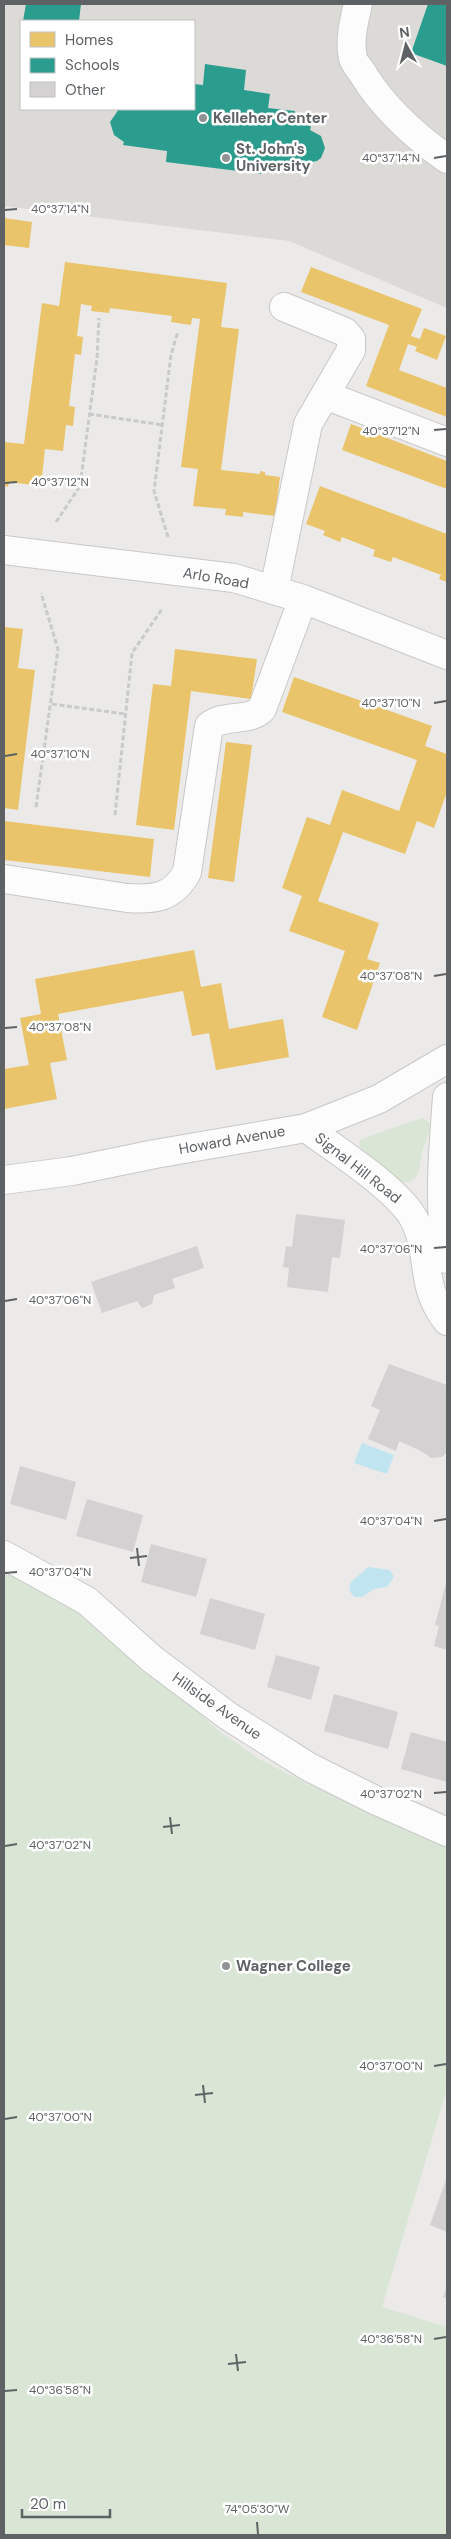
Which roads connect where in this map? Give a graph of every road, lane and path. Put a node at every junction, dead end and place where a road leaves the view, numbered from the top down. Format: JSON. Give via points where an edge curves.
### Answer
{"nodes":[{"id":1,"x":358,"y":4,"type":"edge"},
{"id":2,"x":447,"y":159,"type":"edge"},
{"id":3,"x":284,"y":307,"type":"dead end"},
{"id":4,"x":99,"y":318,"type":"dead end"},
{"id":5,"x":178,"y":331,"type":"dead end"},
{"id":6,"x":325,"y":395,"type":"junction"},
{"id":7,"x":89,"y":414,"type":"junction"},
{"id":8,"x":162,"y":425,"type":"junction"},
{"id":9,"x":447,"y":442,"type":"edge"},
{"id":10,"x":56,"y":522,"type":"dead end"},
{"id":11,"x":168,"y":537,"type":"dead end"},
{"id":12,"x":4,"y":550,"type":"edge"},
{"id":13,"x":274,"y":590,"type":"junction"},
{"id":14,"x":41,"y":593,"type":"dead end"},
{"id":15,"x":304,"y":599,"type":"junction"},
{"id":16,"x":162,"y":609,"type":"dead end"},
{"id":17,"x":447,"y":655,"type":"edge"},
{"id":18,"x":52,"y":704,"type":"junction"},
{"id":19,"x":125,"y":714,"type":"junction"},
{"id":20,"x":36,"y":806,"type":"dead end"},
{"id":21,"x":115,"y":814,"type":"dead end"},
{"id":22,"x":4,"y":879,"type":"edge"},
{"id":23,"x":447,"y":1059,"type":"edge"},
{"id":24,"x":447,"y":1097,"type":"edge"},
{"id":25,"x":306,"y":1128,"type":"junction"},
{"id":26,"x":4,"y":1180,"type":"edge"},
{"id":27,"x":445,"y":1190,"type":"edge"},
{"id":28,"x":437,"y":1243,"type":"edge"},
{"id":29,"x":447,"y":1321,"type":"edge"},
{"id":30,"x":4,"y":1555,"type":"edge"},
{"id":31,"x":447,"y":1832,"type":"edge"}],
"edges":[{"from":1,"to":2,"type":"street","via":[[352,30],[353,59],[373,91],[392,112],[417,138]]},
{"from":3,"to":6,"type":"street","via":[[345,332],[351,339],[351,350]]},
{"from":4,"to":7,"type":"path"},
{"from":5,"to":8,"type":"path","via":[[171,355]]},
{"from":6,"to":9,"type":"street"},
{"from":6,"to":13,"type":"street","via":[[308,424]]},
{"from":7,"to":8,"type":"path"},
{"from":7,"to":10,"type":"path","via":[[80,486]]},
{"from":8,"to":11,"type":"path","via":[[154,491]]},
{"from":12,"to":13,"type":"street","name":"Arlo Road","via":[[234,578]]},
{"from":13,"to":15,"type":"street","name":"Arlo Road"},
{"from":14,"to":18,"type":"path","via":[[58,649]]},
{"from":15,"to":17,"type":"street","name":"Arlo Road"},
{"from":15,"to":22,"type":"street","via":[[262,709],[255,715],[223,718],[209,726],[187,872],[181,884],[163,896],[141,899]]},
{"from":16,"to":19,"type":"path","via":[[132,653]]},
{"from":18,"to":19,"type":"path"},
{"from":18,"to":20,"type":"path"},
{"from":19,"to":21,"type":"path"},
{"from":23,"to":25,"type":"street","name":"Howard Avenue","via":[[379,1099]]},
{"from":24,"to":27,"type":"street","via":[[443,1152]]},
{"from":25,"to":26,"type":"street","name":"Howard Avenue","via":[[72,1171]]},
{"from":25,"to":28,"type":"street","name":"Signal Hill Road","via":[[400,1198],[415,1221]]},
{"from":27,"to":28,"type":"street"},
{"from":28,"to":29,"type":"street","name":"Signal Hill Road","via":[[427,1282],[436,1306]]},
{"from":30,"to":31,"type":"street","name":"Hillside Avenue","via":[[87,1601],[152,1659],[236,1721],[315,1770],[377,1802]]}]}
